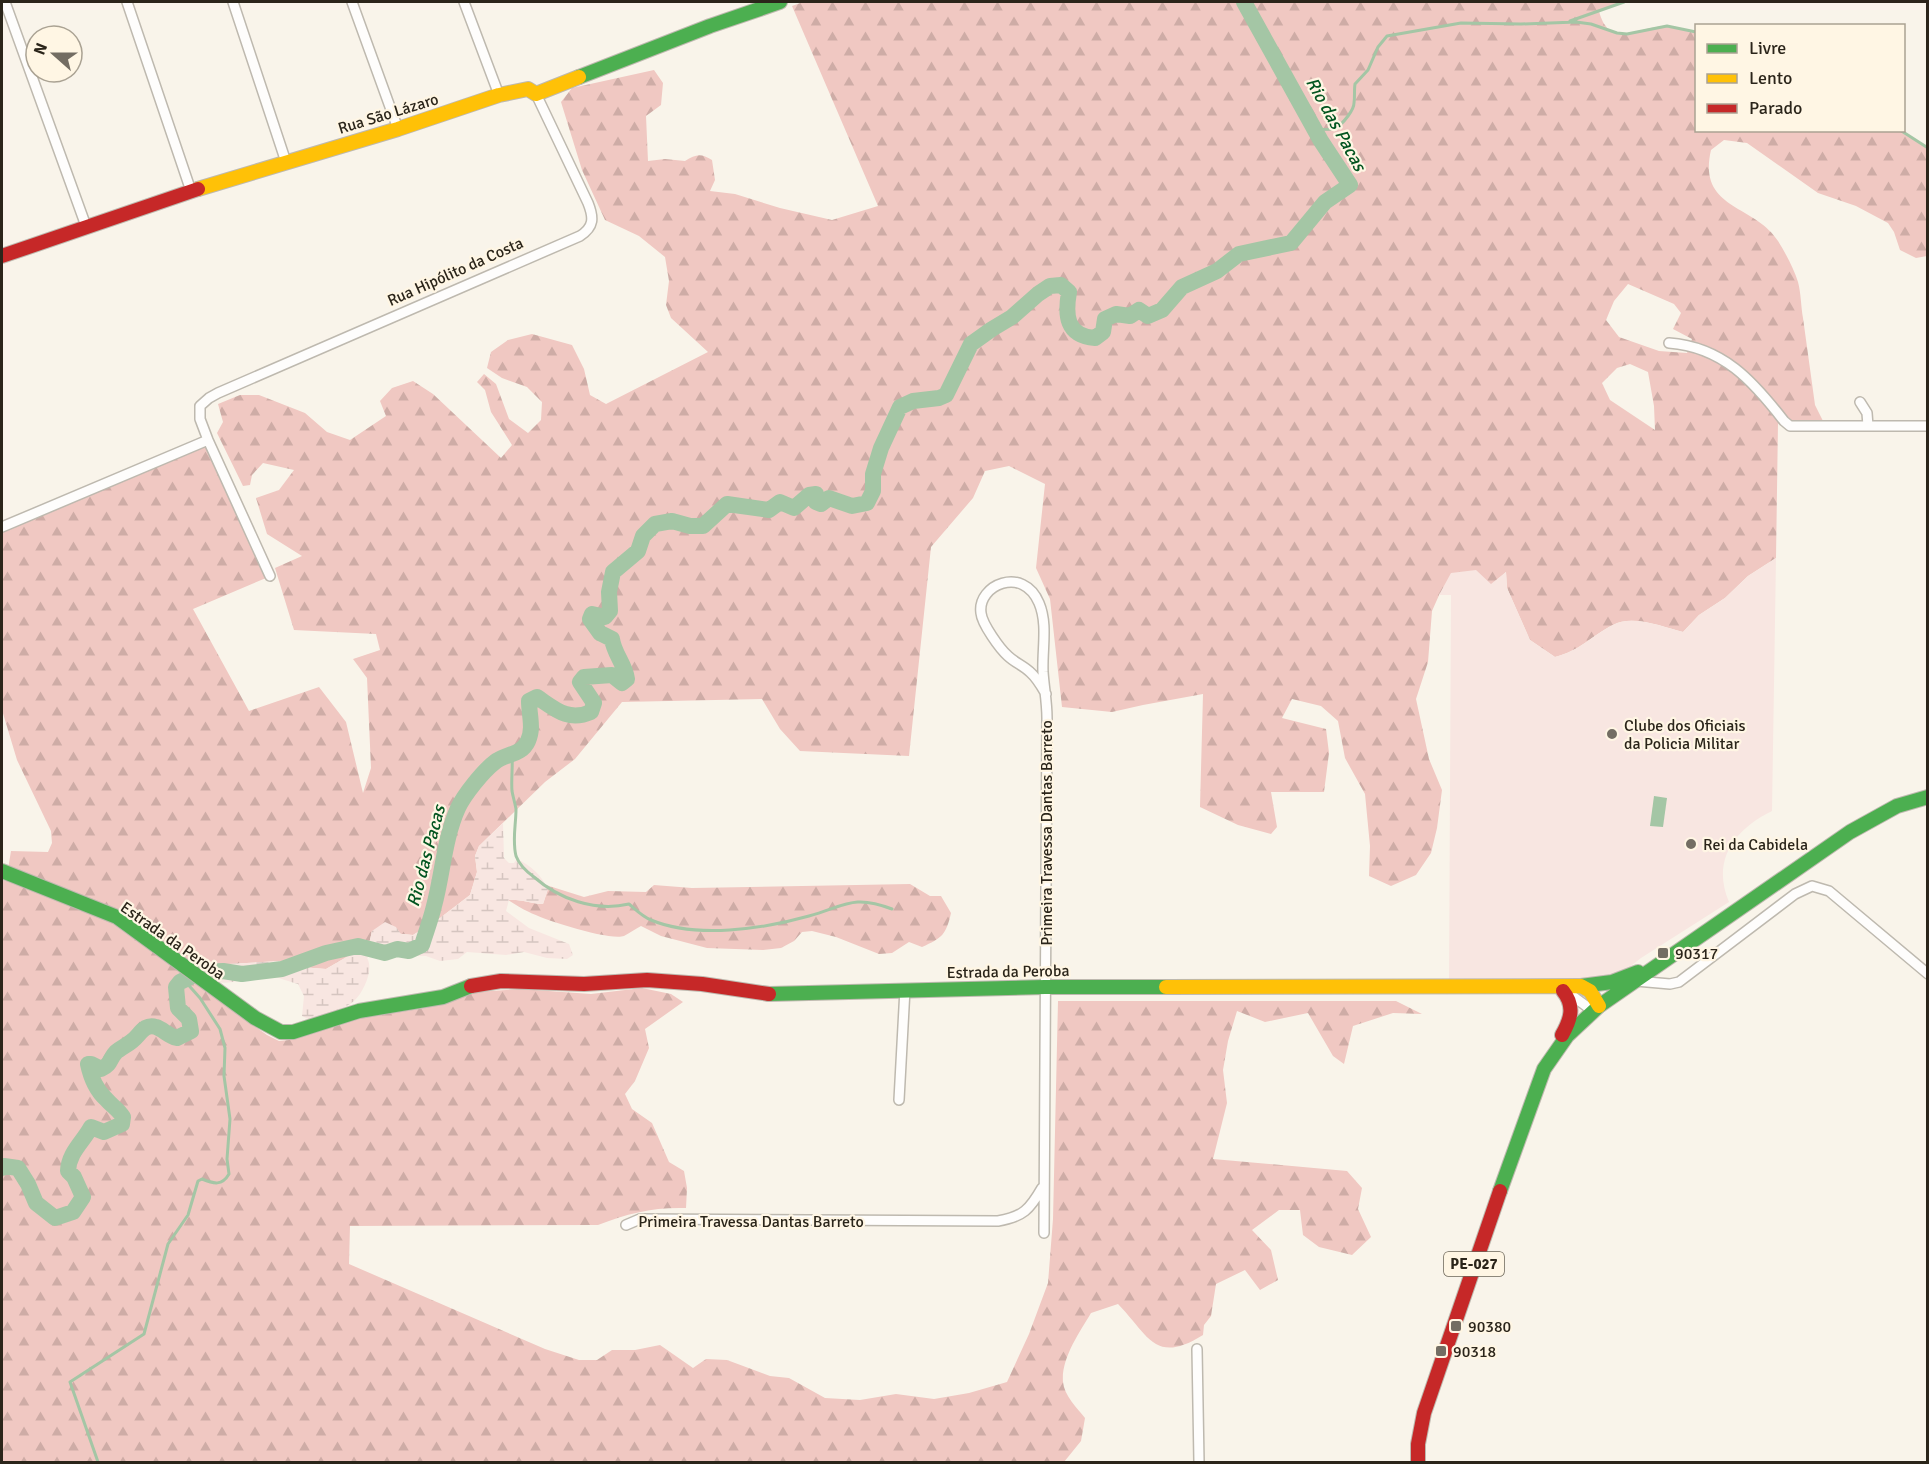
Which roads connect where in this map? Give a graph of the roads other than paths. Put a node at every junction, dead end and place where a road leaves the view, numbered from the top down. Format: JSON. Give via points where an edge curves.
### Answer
{"nodes":[{"id":1,"x":5,"y":2,"type":"edge"},
{"id":2,"x":127,"y":2,"type":"edge"},
{"id":3,"x":233,"y":2,"type":"edge"},
{"id":4,"x":352,"y":2,"type":"edge"},
{"id":5,"x":464,"y":2,"type":"edge"},
{"id":6,"x":780,"y":2,"type":"edge"},
{"id":7,"x":536,"y":94,"type":"junction"},
{"id":8,"x":499,"y":95,"type":"junction"},
{"id":9,"x":398,"y":129,"type":"junction"},
{"id":10,"x":286,"y":162,"type":"junction"},
{"id":11,"x":191,"y":191,"type":"junction"},
{"id":12,"x":86,"y":226,"type":"junction"},
{"id":13,"x":2,"y":256,"type":"edge"},
{"id":14,"x":1669,"y":343,"type":"dead end"},
{"id":15,"x":1860,"y":402,"type":"dead end"},
{"id":16,"x":1868,"y":426,"type":"junction"},
{"id":17,"x":1928,"y":426,"type":"edge"},
{"id":18,"x":208,"y":440,"type":"junction"},
{"id":19,"x":2,"y":527,"type":"edge"},
{"id":20,"x":270,"y":576,"type":"dead end"},
{"id":21,"x":1046,"y":694,"type":"junction"},
{"id":22,"x":1928,"y":797,"type":"edge"},
{"id":23,"x":2,"y":871,"type":"edge"},
{"id":24,"x":1680,"y":949,"type":"junction"},
{"id":25,"x":1928,"y":974,"type":"edge"},
{"id":26,"x":1636,"y":981,"type":"junction"},
{"id":27,"x":1545,"y":986,"type":"junction"},
{"id":28,"x":1581,"y":986,"type":"junction"},
{"id":29,"x":1045,"y":987,"type":"junction"},
{"id":30,"x":905,"y":990,"type":"junction"},
{"id":31,"x":1563,"y":991,"type":"junction"},
{"id":32,"x":1596,"y":1009,"type":"junction"},
{"id":33,"x":1544,"y":1069,"type":"junction"},
{"id":34,"x":899,"y":1100,"type":"dead end"},
{"id":35,"x":1043,"y":1187,"type":"junction"},
{"id":36,"x":626,"y":1225,"type":"dead end"},
{"id":37,"x":1044,"y":1233,"type":"dead end"},
{"id":38,"x":1197,"y":1349,"type":"dead end"},
{"id":39,"x":1199,"y":1462,"type":"edge"},
{"id":40,"x":1418,"y":1462,"type":"edge"}],
"edges":[{"from":1,"to":12,"type":"street"},
{"from":2,"to":11,"type":"street"},
{"from":3,"to":10,"type":"street"},
{"from":4,"to":9,"type":"street"},
{"from":5,"to":8,"type":"street"},
{"from":6,"to":7,"type":"street","name":"Rua São Lázaro"},
{"from":7,"to":8,"type":"street","name":"Rua São Lázaro","via":[[528,89]]},
{"from":7,"to":18,"type":"street","name":"Rua Hipólito da Costa","via":[[592,213],[588,231],[218,393],[200,406]]},
{"from":8,"to":9,"type":"street","name":"Rua São Lázaro"},
{"from":9,"to":10,"type":"street","name":"Rua São Lázaro"},
{"from":10,"to":11,"type":"street","name":"Rua São Lázaro"},
{"from":11,"to":12,"type":"street","name":"Rua São Lázaro"},
{"from":12,"to":13,"type":"street","name":"Rua São Lázaro"},
{"from":14,"to":16,"type":"street","via":[[1690,344],[1734,367],[1784,421],[1796,427]]},
{"from":15,"to":16,"type":"street","via":[[1868,414]]},
{"from":16,"to":17,"type":"street"},
{"from":18,"to":19,"type":"street"},
{"from":18,"to":20,"type":"street"},
{"from":21,"to":21,"type":"street","name":"Primeira Travessa Dantas Barreto","via":[[1040,605],[1031,588],[1020,582],[1000,583],[984,597],[981,613],[1007,656],[1032,673]]},
{"from":21,"to":29,"type":"street","name":"Primeira Travessa Dantas Barreto"},
{"from":22,"to":24,"type":"street","number":"PE-027","via":[[1875,816]]},
{"from":23,"to":30,"type":"street","name":"Estrada da Peroba","via":[[117,917],[255,1018],[281,1032],[293,1032],[358,1011],[443,997],[473,985],[501,981],[584,984],[647,980],[771,994]]},
{"from":24,"to":26,"type":"street","number":"PE-027"},
{"from":24,"to":28,"type":"street","name":"Estrada da Peroba","via":[[1623,979]]},
{"from":25,"to":26,"type":"street","via":[[1829,891],[1812,886],[1795,894],[1679,982]]},
{"from":26,"to":32,"type":"street","number":"PE-027"},
{"from":27,"to":28,"type":"street","name":"Estrada da Peroba"},
{"from":27,"to":29,"type":"street","name":"Estrada da Peroba"},
{"from":27,"to":31,"type":"street"},
{"from":28,"to":32,"type":"street","via":[[1593,993]]},
{"from":29,"to":30,"type":"street","name":"Estrada da Peroba"},
{"from":29,"to":35,"type":"street","name":"Primeira Travessa Dantas Barreto"},
{"from":30,"to":34,"type":"street"},
{"from":31,"to":32,"type":"street"},
{"from":31,"to":33,"type":"street","via":[[1571,1005],[1571,1017]]},
{"from":32,"to":33,"type":"street","number":"PE-027","via":[[1567,1036]]},
{"from":33,"to":40,"type":"street","number":"PE-027","via":[[1424,1413]]},
{"from":35,"to":36,"type":"street","name":"Primeira Travessa Dantas Barreto","via":[[1026,1211],[999,1221],[640,1219]]},
{"from":35,"to":37,"type":"street","name":"Primeira Travessa Dantas Barreto"},
{"from":38,"to":39,"type":"street"}]}
